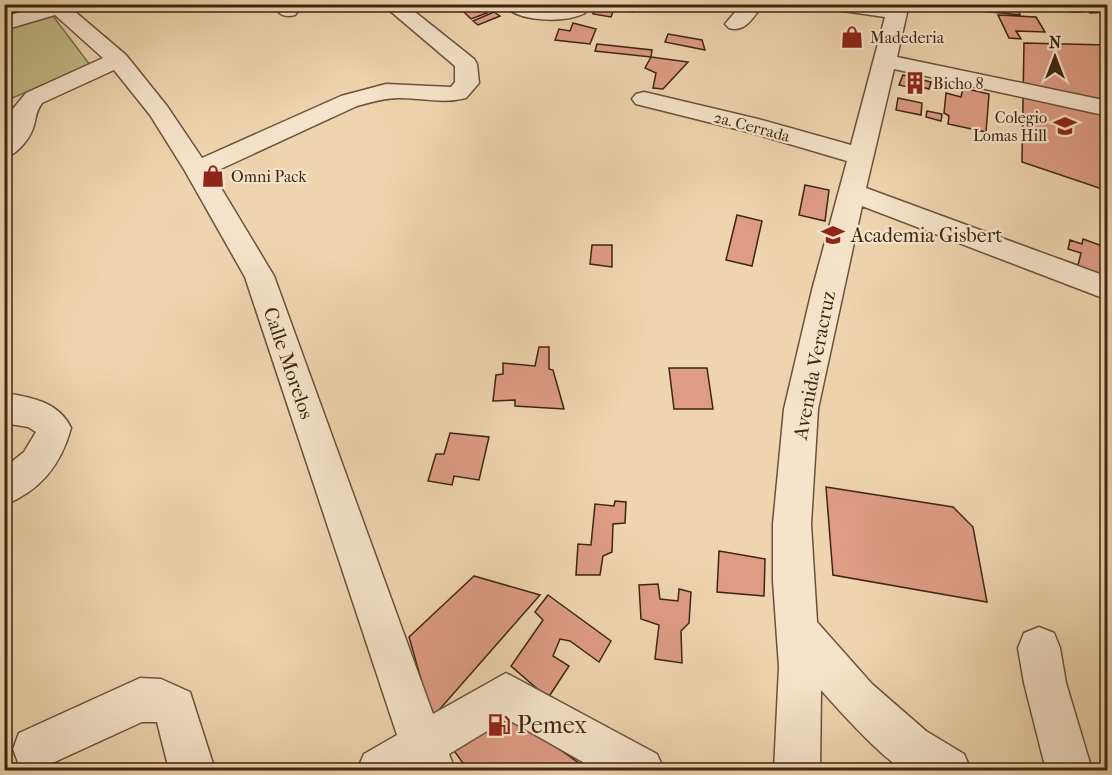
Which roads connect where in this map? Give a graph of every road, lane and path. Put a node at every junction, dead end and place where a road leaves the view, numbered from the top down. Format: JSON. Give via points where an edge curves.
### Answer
{"nodes":[{"id":1,"x":392,"y":4,"type":"edge"},
{"id":2,"x":513,"y":4,"type":"edge"},
{"id":3,"x":579,"y":4,"type":"edge"},
{"id":4,"x":753,"y":4,"type":"edge"},
{"id":5,"x":836,"y":4,"type":"edge"},
{"id":6,"x":61,"y":6,"type":"edge"},
{"id":7,"x":898,"y":9,"type":"edge"},
{"id":8,"x":4,"y":24,"type":"edge"},
{"id":9,"x":736,"y":24,"type":"dead end"},
{"id":10,"x":118,"y":60,"type":"junction"},
{"id":11,"x":886,"y":61,"type":"junction"},
{"id":12,"x":644,"y":99,"type":"dead end"},
{"id":13,"x":1107,"y":109,"type":"edge"},
{"id":14,"x":4,"y":150,"type":"edge"},
{"id":15,"x":860,"y":156,"type":"junction"},
{"id":16,"x":197,"y":170,"type":"junction"},
{"id":17,"x":853,"y":193,"type":"junction"},
{"id":18,"x":1107,"y":289,"type":"edge"},
{"id":19,"x":4,"y":408,"type":"edge"},
{"id":20,"x":4,"y":488,"type":"edge"},
{"id":21,"x":796,"y":630,"type":"junction"},
{"id":22,"x":1039,"y":648,"type":"dead end"},
{"id":23,"x":35,"y":749,"type":"dead end"},
{"id":24,"x":427,"y":758,"type":"edge"},
{"id":25,"x":615,"y":765,"type":"edge"},
{"id":26,"x":192,"y":771,"type":"edge"},
{"id":27,"x":380,"y":771,"type":"edge"},
{"id":28,"x":797,"y":771,"type":"edge"},
{"id":29,"x":948,"y":771,"type":"edge"},
{"id":30,"x":1070,"y":771,"type":"edge"}],
"edges":[{"from":1,"to":16,"type":"street","via":[[466,64],[467,83],[458,93],[432,96],[388,91],[368,95]]},
{"from":2,"to":3,"type":"street","via":[[535,12],[567,14],[579,9]]},
{"from":4,"to":9,"type":"street"},
{"from":5,"to":7,"type":"street"},
{"from":6,"to":8,"type":"street"},
{"from":6,"to":10,"type":"street","name":"Calle Morelos"},
{"from":7,"to":11,"type":"street","name":"Avenida Veracruz"},
{"from":10,"to":14,"type":"street","via":[[34,98],[24,110],[21,129]]},
{"from":10,"to":16,"type":"street","name":"Calle Morelos","via":[[159,111]]},
{"from":11,"to":13,"type":"street"},
{"from":11,"to":15,"type":"street","name":"Avenida Veracruz"},
{"from":12,"to":15,"type":"street","name":"2a. Cerrada"},
{"from":15,"to":17,"type":"street","name":"Avenida Veracruz"},
{"from":16,"to":24,"type":"street","name":"Calle Morelos","via":[[259,276]]},
{"from":17,"to":18,"type":"street"},
{"from":17,"to":21,"type":"street","name":"Avenida Veracruz","via":[[801,409],[792,524]]},
{"from":19,"to":20,"type":"street","via":[[33,413],[48,420],[54,428],[51,442],[29,473]]},
{"from":21,"to":28,"type":"street","name":"Avenida Veracruz","via":[[800,667]]},
{"from":21,"to":29,"type":"street","via":[[857,699],[910,747]]},
{"from":22,"to":30,"type":"street"},
{"from":23,"to":26,"type":"street","via":[[140,700],[161,701],[175,707]]},
{"from":24,"to":25,"type":"street","via":[[506,695]]},
{"from":24,"to":27,"type":"street"}]}
